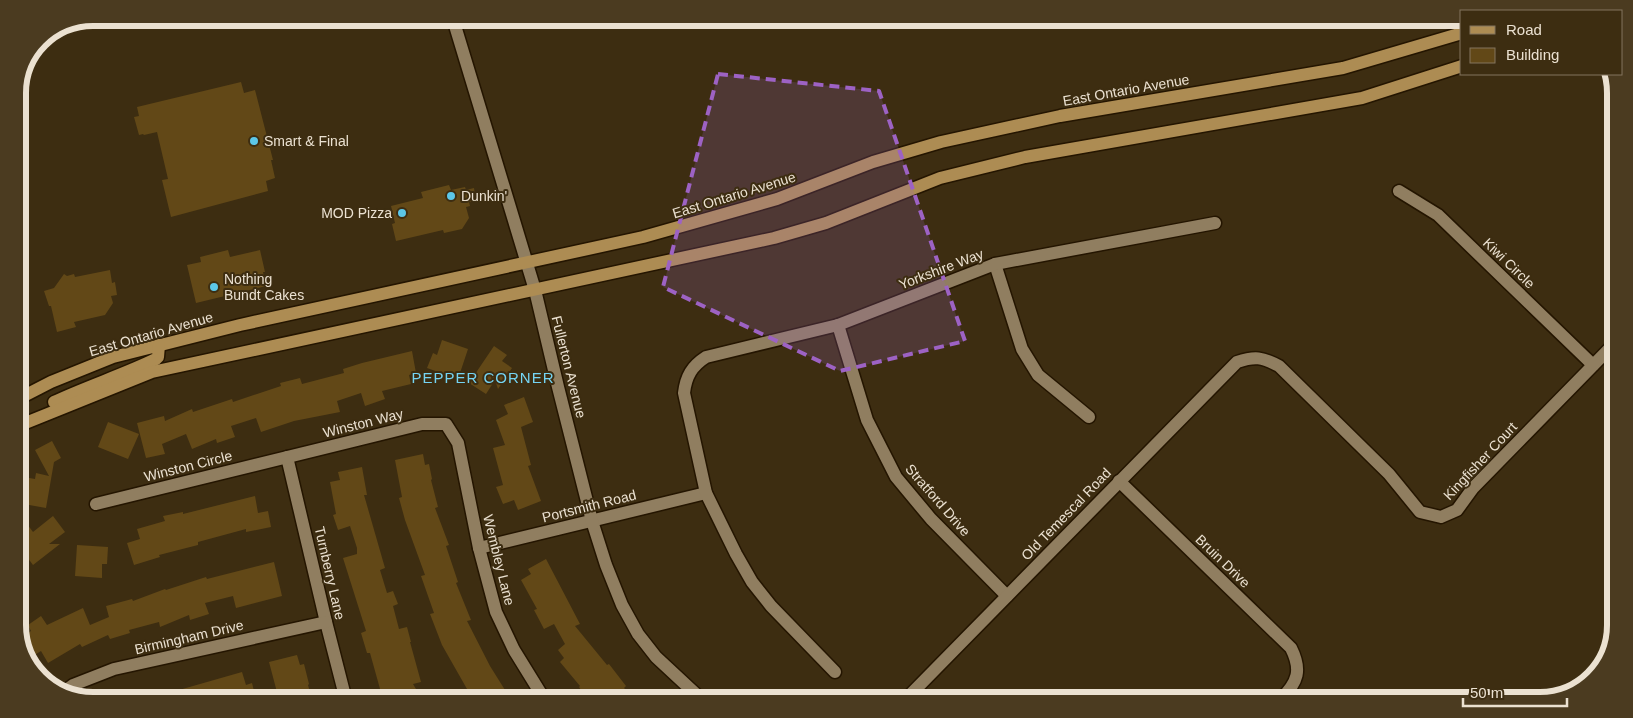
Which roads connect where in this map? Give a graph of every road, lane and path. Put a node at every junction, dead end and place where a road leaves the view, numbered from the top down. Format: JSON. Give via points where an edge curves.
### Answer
{"nodes":[{"id":1,"x":455,"y":26,"type":"edge"},
{"id":2,"x":1460,"y":34,"type":"edge"},
{"id":3,"x":1460,"y":67,"type":"edge"},
{"id":4,"x":1399,"y":191,"type":"dead end"},
{"id":5,"x":1215,"y":223,"type":"dead end"},
{"id":6,"x":527,"y":262,"type":"junction"},
{"id":7,"x":995,"y":264,"type":"junction"},
{"id":8,"x":535,"y":290,"type":"junction"},
{"id":9,"x":838,"y":325,"type":"junction"},
{"id":10,"x":159,"y":345,"type":"junction"},
{"id":11,"x":1607,"y":351,"type":"edge"},
{"id":12,"x":1250,"y":357,"type":"joint"},
{"id":13,"x":1593,"y":365,"type":"junction"},
{"id":14,"x":26,"y":395,"type":"edge"},
{"id":15,"x":1089,"y":417,"type":"dead end"},
{"id":16,"x":26,"y":419,"type":"edge"},
{"id":17,"x":26,"y":422,"type":"edge"},
{"id":18,"x":446,"y":424,"type":"joint"},
{"id":19,"x":287,"y":457,"type":"junction"},
{"id":20,"x":1119,"y":481,"type":"junction"},
{"id":21,"x":706,"y":493,"type":"junction"},
{"id":22,"x":96,"y":504,"type":"dead end"},
{"id":23,"x":592,"y":521,"type":"junction"},
{"id":24,"x":479,"y":548,"type":"junction"},
{"id":25,"x":1007,"y":596,"type":"junction"},
{"id":26,"x":326,"y":622,"type":"junction"},
{"id":27,"x":835,"y":672,"type":"dead end"},
{"id":28,"x":69,"y":688,"type":"edge"},
{"id":29,"x":344,"y":692,"type":"edge"},
{"id":30,"x":540,"y":692,"type":"edge"},
{"id":31,"x":694,"y":692,"type":"edge"},
{"id":32,"x":913,"y":692,"type":"edge"},
{"id":33,"x":1289,"y":692,"type":"edge"}],
"edges":[{"from":1,"to":6,"type":"street","name":"Fullerton Avenue"},
{"from":2,"to":6,"type":"main road","name":"East Ontario Avenue","via":[[1342,68],[1060,116],[941,142],[873,162],[777,200],[643,237]]},
{"from":3,"to":8,"type":"main road","via":[[1362,98],[1025,157],[940,178],[826,223],[774,238]]},
{"from":4,"to":13,"type":"street","name":"Kiwi Circle","via":[[1438,215]]},
{"from":5,"to":7,"type":"street","name":"Yorkshire Way"},
{"from":6,"to":8,"type":"street","name":"Fullerton Avenue"},
{"from":6,"to":10,"type":"main road","name":"East Ontario Avenue"},
{"from":7,"to":9,"type":"street","name":"Yorkshire Way"},
{"from":7,"to":15,"type":"street","via":[[1022,350],[1038,375]]},
{"from":8,"to":17,"type":"main road","via":[[152,372]]},
{"from":8,"to":23,"type":"street","name":"Fullerton Avenue"},
{"from":9,"to":21,"type":"street","name":"Yorkshire Way","via":[[706,357],[696,364],[685,382],[684,393]]},
{"from":9,"to":25,"type":"street","name":"Stratford Drive","via":[[867,420],[896,477],[931,519]]},
{"from":10,"to":14,"type":"main road","name":"East Ontario Avenue","via":[[113,357]]},
{"from":10,"to":16,"type":"main road","via":[[156,359],[72,394]]},
{"from":11,"to":13,"type":"street","name":"Kingfisher Court"},
{"from":12,"to":13,"type":"street","name":"Kingfisher Court","via":[[1265,358],[1279,366],[1390,474],[1420,512],[1441,518],[1457,510],[1473,488]]},
{"from":12,"to":20,"type":"street","name":"Old Temescal Road","via":[[1237,362]]},
{"from":18,"to":19,"type":"street","name":"Winston Way","via":[[422,424]]},
{"from":18,"to":24,"type":"street","name":"Wembley Lane","via":[[458,443]]},
{"from":19,"to":22,"type":"street","name":"Winston Circle"},
{"from":19,"to":26,"type":"street","name":"Turnberry Lane"},
{"from":20,"to":25,"type":"street","name":"Old Temescal Road"},
{"from":20,"to":33,"type":"street","name":"Bruin Drive","via":[[1291,648],[1298,668]]},
{"from":21,"to":23,"type":"street","name":"Portsmith Road"},
{"from":21,"to":27,"type":"street","via":[[752,582]]},
{"from":23,"to":24,"type":"street","name":"Portsmith Road"},
{"from":23,"to":31,"type":"street","name":"Fullerton Avenue","via":[[620,600],[638,634],[656,657]]},
{"from":24,"to":30,"type":"street","name":"Wembley Lane","via":[[496,612],[514,650]]},
{"from":25,"to":32,"type":"street","name":"Old Temescal Road"},
{"from":26,"to":28,"type":"street","name":"Birmingham Drive","via":[[114,670]]},
{"from":26,"to":29,"type":"street","name":"Turnberry Lane"}]}
